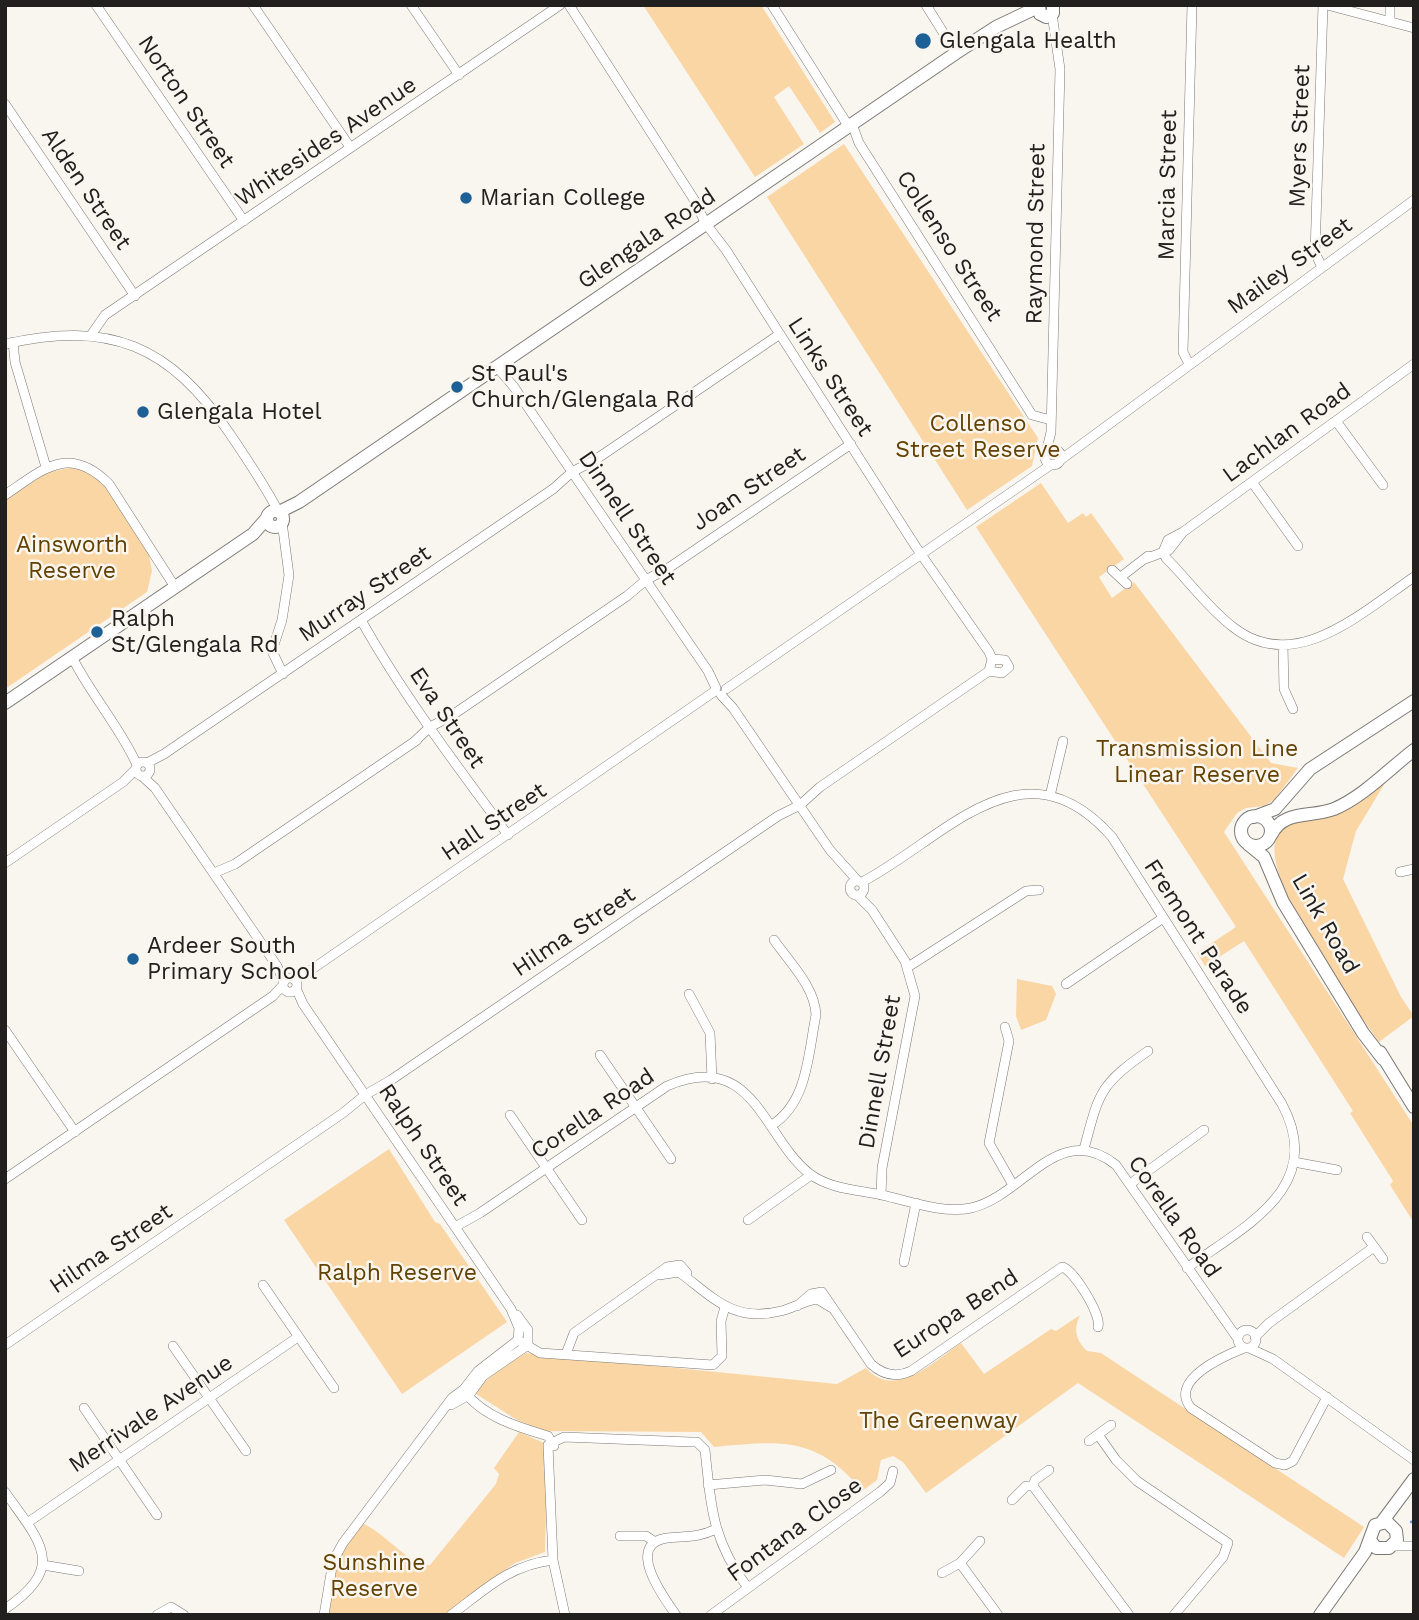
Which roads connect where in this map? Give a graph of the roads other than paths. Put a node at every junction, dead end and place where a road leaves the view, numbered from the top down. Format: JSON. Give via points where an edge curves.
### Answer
{"nodes":[{"id":1,"x":96,"y":5,"type":"edge"},
{"id":2,"x":253,"y":5,"type":"edge"},
{"id":3,"x":411,"y":5,"type":"edge"},
{"id":4,"x":560,"y":5,"type":"edge"},
{"id":5,"x":569,"y":5,"type":"edge"},
{"id":6,"x":772,"y":5,"type":"edge"},
{"id":7,"x":926,"y":5,"type":"edge"},
{"id":8,"x":1192,"y":5,"type":"edge"},
{"id":9,"x":1325,"y":5,"type":"edge"},
{"id":10,"x":1390,"y":5,"type":"edge"},
{"id":11,"x":1047,"y":10,"type":"edge"},
{"id":12,"x":1390,"y":22,"type":"junction"},
{"id":13,"x":1414,"y":28,"type":"edge"},
{"id":14,"x":956,"y":53,"type":"junction"},
{"id":15,"x":459,"y":75,"type":"junction"},
{"id":16,"x":5,"y":104,"type":"edge"},
{"id":17,"x":849,"y":126,"type":"junction"},
{"id":18,"x":351,"y":147,"type":"junction"},
{"id":19,"x":1414,"y":200,"type":"edge"},
{"id":20,"x":244,"y":222,"type":"junction"},
{"id":21,"x":708,"y":223,"type":"junction"},
{"id":22,"x":1322,"y":267,"type":"junction"},
{"id":23,"x":135,"y":296,"type":"junction"},
{"id":24,"x":113,"y":311,"type":"junction"},
{"id":25,"x":780,"y":334,"type":"junction"},
{"id":26,"x":91,"y":335,"type":"junction"},
{"id":27,"x":102,"y":337,"type":"junction"},
{"id":28,"x":8,"y":341,"type":"edge"},
{"id":29,"x":1189,"y":364,"type":"junction"},
{"id":30,"x":1414,"y":364,"type":"edge"},
{"id":31,"x":499,"y":366,"type":"junction"},
{"id":32,"x":1051,"y":417,"type":"junction"},
{"id":33,"x":1336,"y":421,"type":"junction"},
{"id":34,"x":850,"y":444,"type":"junction"},
{"id":35,"x":1053,"y":457,"type":"junction"},
{"id":36,"x":46,"y":467,"type":"junction"},
{"id":37,"x":574,"y":475,"type":"junction"},
{"id":38,"x":1252,"y":482,"type":"junction"},
{"id":39,"x":1383,"y":485,"type":"dead end"},
{"id":40,"x":5,"y":495,"type":"edge"},
{"id":41,"x":275,"y":519,"type":"junction"},
{"id":42,"x":1298,"y":546,"type":"dead end"},
{"id":43,"x":1164,"y":551,"type":"junction"},
{"id":44,"x":921,"y":553,"type":"junction"},
{"id":45,"x":1112,"y":570,"type":"dead end"},
{"id":46,"x":1414,"y":578,"type":"edge"},
{"id":47,"x":648,"y":582,"type":"junction"},
{"id":48,"x":175,"y":587,"type":"junction"},
{"id":49,"x":358,"y":622,"type":"junction"},
{"id":50,"x":1283,"y":645,"type":"junction"},
{"id":51,"x":68,"y":660,"type":"junction"},
{"id":52,"x":991,"y":665,"type":"joint"},
{"id":53,"x":283,"y":674,"type":"junction"},
{"id":54,"x":721,"y":690,"type":"junction"},
{"id":55,"x":1414,"y":701,"type":"edge"},
{"id":56,"x":5,"y":703,"type":"edge"},
{"id":57,"x":1293,"y":709,"type":"dead end"},
{"id":58,"x":432,"y":729,"type":"junction"},
{"id":59,"x":1063,"y":741,"type":"dead end"},
{"id":60,"x":1414,"y":750,"type":"edge"},
{"id":61,"x":143,"y":769,"type":"junction"},
{"id":62,"x":1050,"y":796,"type":"junction"},
{"id":63,"x":798,"y":802,"type":"junction"},
{"id":64,"x":1254,"y":817,"type":"junction"},
{"id":65,"x":1270,"y":836,"type":"junction"},
{"id":66,"x":506,"y":837,"type":"junction"},
{"id":67,"x":1248,"y":844,"type":"junction"},
{"id":68,"x":5,"y":862,"type":"edge"},
{"id":69,"x":1414,"y":869,"type":"edge"},
{"id":70,"x":1271,"y":872,"type":"junction"},
{"id":71,"x":1401,"y":872,"type":"dead end"},
{"id":72,"x":216,"y":877,"type":"junction"},
{"id":73,"x":859,"y":886,"type":"junction"},
{"id":74,"x":1039,"y":890,"type":"dead end"},
{"id":75,"x":1163,"y":918,"type":"junction"},
{"id":76,"x":774,"y":940,"type":"dead end"},
{"id":77,"x":908,"y":967,"type":"junction"},
{"id":78,"x":1066,"y":984,"type":"dead end"},
{"id":79,"x":290,"y":985,"type":"junction"},
{"id":80,"x":690,"y":994,"type":"dead end"},
{"id":81,"x":1006,"y":1027,"type":"dead end"},
{"id":82,"x":5,"y":1030,"type":"edge"},
{"id":83,"x":1148,"y":1051,"type":"dead end"},
{"id":84,"x":600,"y":1055,"type":"dead end"},
{"id":85,"x":712,"y":1079,"type":"junction"},
{"id":86,"x":367,"y":1097,"type":"junction"},
{"id":87,"x":636,"y":1107,"type":"junction"},
{"id":88,"x":1414,"y":1107,"type":"edge"},
{"id":89,"x":510,"y":1115,"type":"dead end"},
{"id":90,"x":772,"y":1125,"type":"junction"},
{"id":91,"x":1204,"y":1130,"type":"dead end"},
{"id":92,"x":75,"y":1132,"type":"junction"},
{"id":93,"x":1084,"y":1149,"type":"junction"},
{"id":94,"x":671,"y":1159,"type":"dead end"},
{"id":95,"x":1294,"y":1162,"type":"junction"},
{"id":96,"x":546,"y":1168,"type":"junction"},
{"id":97,"x":1337,"y":1170,"type":"dead end"},
{"id":98,"x":811,"y":1175,"type":"junction"},
{"id":99,"x":5,"y":1179,"type":"edge"},
{"id":100,"x":1130,"y":1184,"type":"junction"},
{"id":101,"x":1013,"y":1185,"type":"junction"},
{"id":102,"x":877,"y":1194,"type":"junction"},
{"id":103,"x":916,"y":1203,"type":"junction"},
{"id":104,"x":582,"y":1220,"type":"dead end"},
{"id":105,"x":748,"y":1220,"type":"dead end"},
{"id":106,"x":457,"y":1229,"type":"junction"},
{"id":107,"x":1367,"y":1237,"type":"dead end"},
{"id":108,"x":1374,"y":1247,"type":"junction"},
{"id":109,"x":1383,"y":1259,"type":"dead end"},
{"id":110,"x":904,"y":1262,"type":"dead end"},
{"id":111,"x":1187,"y":1268,"type":"junction"},
{"id":112,"x":263,"y":1285,"type":"dead end"},
{"id":113,"x":729,"y":1308,"type":"junction"},
{"id":114,"x":1098,"y":1326,"type":"dead end"},
{"id":115,"x":298,"y":1337,"type":"junction"},
{"id":116,"x":1247,"y":1339,"type":"junction"},
{"id":117,"x":525,"y":1344,"type":"junction"},
{"id":118,"x":5,"y":1345,"type":"edge"},
{"id":119,"x":173,"y":1346,"type":"dead end"},
{"id":120,"x":571,"y":1355,"type":"junction"},
{"id":121,"x":334,"y":1388,"type":"dead end"},
{"id":122,"x":468,"y":1392,"type":"junction"},
{"id":123,"x":1327,"y":1397,"type":"junction"},
{"id":124,"x":209,"y":1398,"type":"junction"},
{"id":125,"x":84,"y":1408,"type":"dead end"},
{"id":126,"x":1111,"y":1425,"type":"dead end"},
{"id":127,"x":1098,"y":1436,"type":"junction"},
{"id":128,"x":1089,"y":1441,"type":"dead end"},
{"id":129,"x":552,"y":1444,"type":"junction"},
{"id":130,"x":246,"y":1451,"type":"dead end"},
{"id":131,"x":119,"y":1459,"type":"junction"},
{"id":132,"x":1414,"y":1460,"type":"edge"},
{"id":133,"x":831,"y":1470,"type":"dead end"},
{"id":134,"x":1049,"y":1470,"type":"dead end"},
{"id":135,"x":893,"y":1471,"type":"dead end"},
{"id":136,"x":1414,"y":1479,"type":"edge"},
{"id":137,"x":708,"y":1485,"type":"junction"},
{"id":138,"x":1033,"y":1486,"type":"junction"},
{"id":139,"x":5,"y":1492,"type":"edge"},
{"id":140,"x":1012,"y":1500,"type":"dead end"},
{"id":141,"x":157,"y":1515,"type":"dead end"},
{"id":142,"x":27,"y":1523,"type":"junction"},
{"id":143,"x":716,"y":1529,"type":"junction"},
{"id":144,"x":620,"y":1536,"type":"dead end"},
{"id":145,"x":1390,"y":1536,"type":"junction"},
{"id":146,"x":1370,"y":1540,"type":"junction"},
{"id":147,"x":980,"y":1541,"type":"dead end"},
{"id":148,"x":655,"y":1542,"type":"junction"},
{"id":149,"x":1414,"y":1544,"type":"edge"},
{"id":150,"x":553,"y":1560,"type":"junction"},
{"id":151,"x":960,"y":1563,"type":"junction"},
{"id":152,"x":43,"y":1565,"type":"junction"},
{"id":153,"x":79,"y":1572,"type":"dead end"},
{"id":154,"x":942,"y":1573,"type":"dead end"},
{"id":155,"x":1349,"y":1574,"type":"junction"},
{"id":156,"x":748,"y":1588,"type":"junction"},
{"id":157,"x":5,"y":1609,"type":"edge"},
{"id":158,"x":157,"y":1615,"type":"edge"},
{"id":159,"x":184,"y":1615,"type":"edge"},
{"id":160,"x":324,"y":1615,"type":"edge"},
{"id":161,"x":451,"y":1615,"type":"edge"},
{"id":162,"x":565,"y":1615,"type":"edge"},
{"id":163,"x":676,"y":1615,"type":"edge"},
{"id":164,"x":711,"y":1615,"type":"edge"},
{"id":165,"x":998,"y":1615,"type":"edge"},
{"id":166,"x":1129,"y":1615,"type":"edge"},
{"id":167,"x":1174,"y":1615,"type":"edge"},
{"id":168,"x":1320,"y":1615,"type":"edge"}],
"edges":[{"from":1,"to":20,"type":"street","name":"Norton Street"},
{"from":2,"to":18,"type":"street"},
{"from":3,"to":15,"type":"street"},
{"from":4,"to":15,"type":"street","name":"Whitesides Avenue"},
{"from":5,"to":21,"type":"street","name":"Links Street"},
{"from":6,"to":17,"type":"street","name":"Collenso Street"},
{"from":7,"to":14,"type":"street"},
{"from":8,"to":29,"type":"street","name":"Marcia Street","via":[[1183,352]]},
{"from":9,"to":12,"type":"street"},
{"from":9,"to":22,"type":"street","name":"Myers Street","via":[[1315,253]]},
{"from":10,"to":12,"type":"street"},
{"from":11,"to":14,"type":"street","name":"Glengala Road","via":[[996,27]]},
{"from":11,"to":32,"type":"street","name":"Raymond Street","via":[[1060,69]]},
{"from":12,"to":13,"type":"street"},
{"from":14,"to":17,"type":"street","name":"Glengala Road"},
{"from":15,"to":18,"type":"street","name":"Whitesides Avenue"},
{"from":16,"to":23,"type":"street","name":"Alden Street"},
{"from":17,"to":21,"type":"street","name":"Glengala Road"},
{"from":17,"to":32,"type":"street","name":"Collenso Street","via":[[1034,417]]},
{"from":18,"to":20,"type":"street","name":"Whitesides Avenue"},
{"from":19,"to":22,"type":"street","name":"Mailey Street"},
{"from":20,"to":23,"type":"street","name":"Whitesides Avenue"},
{"from":21,"to":25,"type":"street","name":"Links Street"},
{"from":21,"to":31,"type":"street","name":"Glengala Road"},
{"from":22,"to":29,"type":"street","name":"Mailey Street"},
{"from":23,"to":24,"type":"street","name":"Whitesides Avenue"},
{"from":24,"to":26,"type":"street","name":"Whitesides Avenue","via":[[99,319]]},
{"from":24,"to":27,"type":"street","via":[[103,322]]},
{"from":25,"to":34,"type":"street","name":"Links Street"},
{"from":25,"to":37,"type":"street","name":"Murray Street"},
{"from":26,"to":27,"type":"street"},
{"from":26,"to":28,"type":"street"},
{"from":27,"to":41,"type":"street","via":[[145,351],[187,379],[217,414],[268,493]]},
{"from":28,"to":36,"type":"street"},
{"from":29,"to":35,"type":"street","via":[[1077,447]]},
{"from":30,"to":33,"type":"street","name":"Lachlan Road"},
{"from":31,"to":37,"type":"street","name":"Dinnell Street"},
{"from":31,"to":41,"type":"street","name":"Glengala Road"},
{"from":32,"to":35,"type":"street","name":"Raymond Street"},
{"from":33,"to":38,"type":"street","name":"Lachlan Road"},
{"from":33,"to":39,"type":"street"},
{"from":34,"to":44,"type":"street","name":"Links Street"},
{"from":34,"to":47,"type":"street","name":"Joan Street"},
{"from":35,"to":44,"type":"street","name":"Hall Street","via":[[1033,477]]},
{"from":36,"to":40,"type":"street"},
{"from":36,"to":48,"type":"street","via":[[77,462],[109,484]]},
{"from":37,"to":47,"type":"street","name":"Dinnell Street"},
{"from":37,"to":49,"type":"street","name":"Murray Street"},
{"from":38,"to":42,"type":"street"},
{"from":38,"to":43,"type":"street","name":"Lachlan Road","via":[[1182,532]]},
{"from":41,"to":48,"type":"street","name":"Glengala Road"},
{"from":41,"to":53,"type":"street","via":[[289,564],[287,595],[272,651]]},
{"from":43,"to":45,"type":"street","via":[[1145,559],[1125,580]]},
{"from":43,"to":50,"type":"street","via":[[1195,591],[1235,629]]},
{"from":44,"to":52,"type":"street","name":"Links Street"},
{"from":44,"to":54,"type":"street","name":"Hall Street"},
{"from":46,"to":50,"type":"street","via":[[1326,635]]},
{"from":47,"to":54,"type":"street","name":"Dinnell Street"},
{"from":47,"to":58,"type":"street","name":"Joan Street"},
{"from":48,"to":51,"type":"street","name":"Glengala Road"},
{"from":49,"to":53,"type":"street","name":"Murray Street"},
{"from":49,"to":58,"type":"street","name":"Eva Street"},
{"from":50,"to":57,"type":"street","via":[[1284,689]]},
{"from":51,"to":56,"type":"street","name":"Glengala Road"},
{"from":51,"to":61,"type":"street","name":"Ralph Street"},
{"from":52,"to":63,"type":"street","name":"Hilma Street"},
{"from":53,"to":61,"type":"street","name":"Murray Street"},
{"from":54,"to":63,"type":"street","name":"Dinnell Street"},
{"from":54,"to":66,"type":"street","name":"Hall Street"},
{"from":55,"to":64,"type":"street","via":[[1310,769],[1275,809]]},
{"from":58,"to":66,"type":"street","name":"Eva Street"},
{"from":58,"to":72,"type":"street","name":"Joan Street"},
{"from":59,"to":62,"type":"street"},
{"from":60,"to":65,"type":"street","via":[[1341,805],[1287,818]]},
{"from":61,"to":68,"type":"street","name":"Murray Street"},
{"from":61,"to":72,"type":"street","name":"Ralph Street"},
{"from":62,"to":73,"type":"street","name":"Fremont Parade","via":[[1024,793],[984,803]]},
{"from":62,"to":75,"type":"street","name":"Fremont Parade","via":[[1081,808],[1100,824]]},
{"from":63,"to":73,"type":"street","name":"Dinnell Street"},
{"from":63,"to":86,"type":"street","name":"Hilma Street"},
{"from":64,"to":65,"type":"street","via":[[1267,821]]},
{"from":64,"to":67,"type":"street","via":[[1244,822],[1241,830]]},
{"from":65,"to":67,"type":"street","via":[[1261,845]]},
{"from":65,"to":70,"type":"street","name":"Link Road"},
{"from":66,"to":79,"type":"street","name":"Hall Street"},
{"from":67,"to":70,"type":"street","name":"Link Road","via":[[1262,854]]},
{"from":69,"to":71,"type":"street"},
{"from":70,"to":88,"type":"street","name":"Link Road","via":[[1283,902]]},
{"from":72,"to":79,"type":"street","name":"Ralph Street"},
{"from":73,"to":77,"type":"street","name":"Dinnell Street"},
{"from":74,"to":77,"type":"street","via":[[1026,891]]},
{"from":75,"to":78,"type":"street"},
{"from":75,"to":95,"type":"street","name":"Fremont Parade","via":[[1282,1104],[1292,1126]]},
{"from":76,"to":90,"type":"street","via":[[809,990],[816,1016],[797,1101],[789,1114]]},
{"from":77,"to":102,"type":"street","name":"Dinnell Street","via":[[915,1005]]},
{"from":79,"to":86,"type":"street","name":"Ralph Street"},
{"from":79,"to":92,"type":"street","name":"Hall Street"},
{"from":80,"to":85,"type":"street","via":[[710,1033]]},
{"from":81,"to":101,"type":"street","via":[[1009,1041],[989,1143]]},
{"from":82,"to":92,"type":"street"},
{"from":83,"to":93,"type":"street","via":[[1102,1088]]},
{"from":84,"to":87,"type":"street"},
{"from":85,"to":87,"type":"street","name":"Corella Road","via":[[672,1084]]},
{"from":85,"to":90,"type":"street","name":"Corella Road","via":[[743,1091]]},
{"from":86,"to":106,"type":"street","name":"Ralph Street"},
{"from":86,"to":118,"type":"street","name":"Hilma Street"},
{"from":87,"to":94,"type":"street"},
{"from":87,"to":96,"type":"street","name":"Corella Road"},
{"from":89,"to":96,"type":"street"},
{"from":90,"to":98,"type":"street","name":"Corella Road"},
{"from":91,"to":100,"type":"street"},
{"from":92,"to":99,"type":"street","name":"Hall Street"},
{"from":93,"to":100,"type":"street","name":"Corella Road","via":[[1107,1158]]},
{"from":93,"to":101,"type":"street","via":[[1062,1153]]},
{"from":95,"to":97,"type":"street"},
{"from":95,"to":111,"type":"street","name":"Fremont Parade","via":[[1281,1193],[1267,1210]]},
{"from":96,"to":104,"type":"street"},
{"from":96,"to":106,"type":"street","name":"Corella Road"},
{"from":98,"to":102,"type":"street"},
{"from":98,"to":105,"type":"street"},
{"from":100,"to":111,"type":"street","name":"Corella Road"},
{"from":101,"to":103,"type":"street","via":[[968,1208]]},
{"from":102,"to":103,"type":"street"},
{"from":103,"to":110,"type":"street"},
{"from":106,"to":117,"type":"street","name":"Ralph Street","via":[[511,1309]]},
{"from":107,"to":108,"type":"street"},
{"from":108,"to":109,"type":"street"},
{"from":108,"to":116,"type":"street"},
{"from":111,"to":116,"type":"street","name":"Corella Road","via":[[1220,1315]]},
{"from":112,"to":115,"type":"street"},
{"from":113,"to":114,"type":"street","name":"Europa Bend","via":[[763,1314],[817,1299],[833,1309],[874,1367],[896,1376],[911,1371],[1046,1279],[1066,1275],[1078,1285],[1098,1315]]},
{"from":113,"to":120,"type":"street","via":[[712,1358],[696,1362]]},
{"from":113,"to":120,"type":"street","via":[[706,1296],[680,1265],[671,1265],[571,1337]]},
{"from":115,"to":121,"type":"street"},
{"from":115,"to":124,"type":"street","name":"Merrivale Avenue"},
{"from":116,"to":123,"type":"street","name":"Corella Road"},
{"from":116,"to":123,"type":"street","via":[[1188,1383],[1187,1403],[1275,1464],[1285,1465],[1293,1461]]},
{"from":117,"to":120,"type":"street"},
{"from":117,"to":122,"type":"street","via":[[478,1371]]},
{"from":119,"to":124,"type":"street"},
{"from":122,"to":129,"type":"street","via":[[490,1411]]},
{"from":122,"to":160,"type":"street","via":[[447,1407],[338,1551]]},
{"from":123,"to":132,"type":"street","name":"Corella Road"},
{"from":124,"to":130,"type":"street"},
{"from":124,"to":131,"type":"street","name":"Merrivale Avenue"},
{"from":125,"to":131,"type":"street"},
{"from":126,"to":127,"type":"street"},
{"from":127,"to":128,"type":"street"},
{"from":127,"to":167,"type":"street","via":[[1137,1481],[1227,1543],[1223,1557]]},
{"from":129,"to":137,"type":"street","via":[[576,1439],[697,1442],[705,1450]]},
{"from":129,"to":150,"type":"street"},
{"from":131,"to":141,"type":"street"},
{"from":131,"to":142,"type":"street","name":"Merrivale Avenue"},
{"from":133,"to":137,"type":"street","via":[[802,1484],[765,1480]]},
{"from":134,"to":138,"type":"street"},
{"from":135,"to":156,"type":"street","name":"Fontana Close","via":[[890,1483],[880,1492]]},
{"from":136,"to":145,"type":"street"},
{"from":137,"to":143,"type":"street"},
{"from":138,"to":140,"type":"street","via":[[1026,1486]]},
{"from":138,"to":166,"type":"street"},
{"from":139,"to":142,"type":"street"},
{"from":142,"to":152,"type":"street","via":[[39,1544]]},
{"from":143,"to":148,"type":"street","via":[[700,1537]]},
{"from":143,"to":156,"type":"street","via":[[728,1560]]},
{"from":144,"to":148,"type":"street","via":[[646,1536]]},
{"from":145,"to":146,"type":"street","via":[[1376,1548]]},
{"from":145,"to":146,"type":"street","via":[[1372,1528]]},
{"from":145,"to":149,"type":"street"},
{"from":145,"to":155,"type":"street"},
{"from":146,"to":155,"type":"street"},
{"from":147,"to":151,"type":"street"},
{"from":148,"to":163,"type":"street","via":[[648,1555],[649,1568]]},
{"from":150,"to":161,"type":"street","via":[[512,1570]]},
{"from":150,"to":162,"type":"street"},
{"from":151,"to":154,"type":"street"},
{"from":151,"to":165,"type":"street"},
{"from":152,"to":153,"type":"street"},
{"from":152,"to":157,"type":"street","via":[[35,1585]]},
{"from":155,"to":168,"type":"street"},
{"from":156,"to":164,"type":"street","name":"Fontana Close"},
{"from":158,"to":159,"type":"street","via":[[171,1607]]}]}
